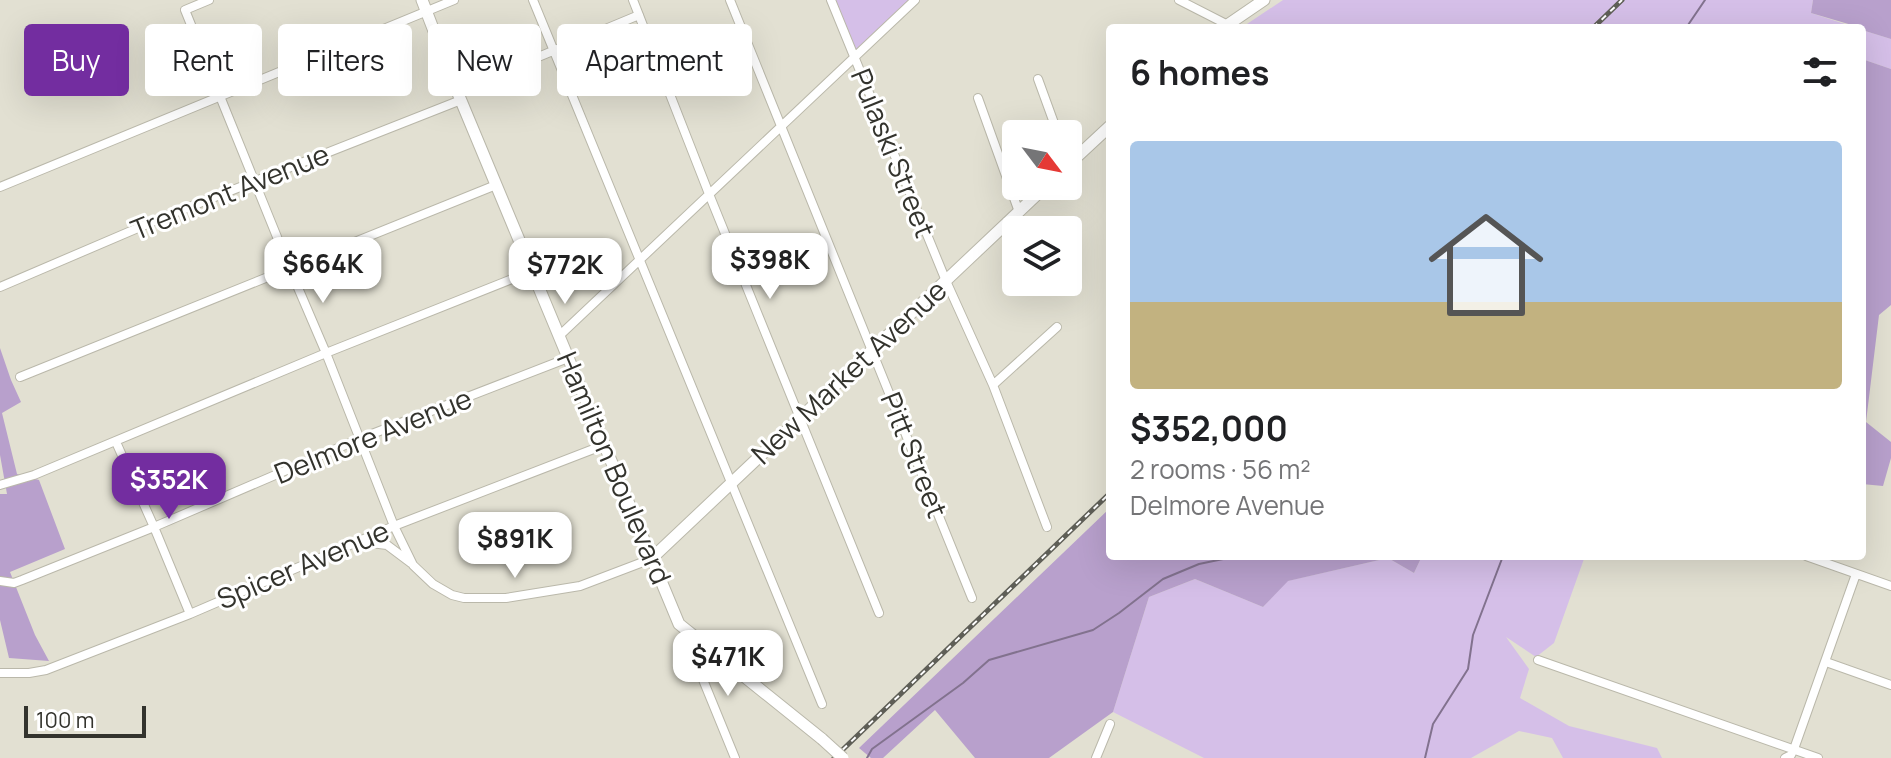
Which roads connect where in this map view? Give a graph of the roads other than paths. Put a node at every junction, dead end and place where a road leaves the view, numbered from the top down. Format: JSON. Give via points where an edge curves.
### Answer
{"nodes":[{"id":1,"x":209,"y":0,"type":"edge"},
{"id":2,"x":454,"y":0,"type":"edge"},
{"id":3,"x":533,"y":0,"type":"edge"},
{"id":4,"x":633,"y":0,"type":"edge"},
{"id":5,"x":731,"y":0,"type":"edge"},
{"id":6,"x":831,"y":0,"type":"edge"},
{"id":7,"x":1179,"y":0,"type":"edge"},
{"id":8,"x":1264,"y":0,"type":"edge"},
{"id":9,"x":914,"y":1,"type":"edge"},
{"id":10,"x":424,"y":6,"type":"edge"},
{"id":11,"x":639,"y":15,"type":"junction"},
{"id":12,"x":190,"y":24,"type":"edge"},
{"id":13,"x":1221,"y":24,"type":"edge"},
{"id":14,"x":1228,"y":24,"type":"edge"},
{"id":15,"x":554,"y":51,"type":"junction"},
{"id":16,"x":541,"y":57,"type":"edge"},
{"id":17,"x":854,"y":58,"type":"junction"},
{"id":18,"x":262,"y":78,"type":"edge"},
{"id":19,"x":1038,"y":79,"type":"dead end"},
{"id":20,"x":221,"y":96,"type":"joint"},
{"id":21,"x":459,"y":96,"type":"joint"},
{"id":22,"x":978,"y":98,"type":"dead end"},
{"id":23,"x":1053,"y":120,"type":"edge"},
{"id":24,"x":781,"y":126,"type":"junction"},
{"id":25,"x":1106,"y":130,"type":"edge"},
{"id":26,"x":1082,"y":151,"type":"edge"},
{"id":27,"x":255,"y":181,"type":"junction"},
{"id":28,"x":496,"y":185,"type":"junction"},
{"id":29,"x":0,"y":187,"type":"edge"},
{"id":30,"x":709,"y":194,"type":"junction"},
{"id":31,"x":1031,"y":200,"type":"edge"},
{"id":32,"x":1019,"y":212,"type":"junction"},
{"id":33,"x":639,"y":259,"type":"junction"},
{"id":34,"x":290,"y":269,"type":"junction"},
{"id":35,"x":532,"y":271,"type":"junction"},
{"id":36,"x":946,"y":281,"type":"junction"},
{"id":37,"x":0,"y":287,"type":"edge"},
{"id":38,"x":1057,"y":327,"type":"dead end"},
{"id":39,"x":559,"y":336,"type":"junction"},
{"id":40,"x":872,"y":351,"type":"junction"},
{"id":41,"x":326,"y":353,"type":"junction"},
{"id":42,"x":568,"y":358,"type":"junction"},
{"id":43,"x":20,"y":377,"type":"dead end"},
{"id":44,"x":993,"y":385,"type":"junction"},
{"id":45,"x":800,"y":418,"type":"junction"},
{"id":46,"x":359,"y":439,"type":"junction"},
{"id":47,"x":116,"y":442,"type":"junction"},
{"id":48,"x":604,"y":445,"type":"junction"},
{"id":49,"x":732,"y":483,"type":"junction"},
{"id":50,"x":0,"y":485,"type":"edge"},
{"id":51,"x":394,"y":526,"type":"junction"},
{"id":52,"x":154,"y":527,"type":"junction"},
{"id":53,"x":1047,"y":527,"type":"dead end"},
{"id":54,"x":358,"y":542,"type":"junction"},
{"id":55,"x":651,"y":559,"type":"junction"},
{"id":56,"x":1817,"y":560,"type":"edge"},
{"id":57,"x":413,"y":565,"type":"junction"},
{"id":58,"x":1856,"y":574,"type":"junction"},
{"id":59,"x":0,"y":581,"type":"edge"},
{"id":60,"x":1891,"y":586,"type":"edge"},
{"id":61,"x":972,"y":598,"type":"dead end"},
{"id":62,"x":879,"y":613,"type":"dead end"},
{"id":63,"x":190,"y":614,"type":"junction"},
{"id":64,"x":699,"y":640,"type":"junction"},
{"id":65,"x":1538,"y":660,"type":"dead end"},
{"id":66,"x":1826,"y":662,"type":"junction"},
{"id":67,"x":0,"y":673,"type":"edge"},
{"id":68,"x":1891,"y":685,"type":"edge"},
{"id":69,"x":822,"y":704,"type":"dead end"},
{"id":70,"x":1110,"y":724,"type":"dead end"},
{"id":71,"x":1794,"y":749,"type":"junction"},
{"id":72,"x":735,"y":758,"type":"edge"},
{"id":73,"x":843,"y":758,"type":"edge"},
{"id":74,"x":1096,"y":758,"type":"edge"},
{"id":75,"x":1785,"y":758,"type":"edge"},
{"id":76,"x":1818,"y":758,"type":"edge"}],
"edges":[{"from":1,"to":12,"type":"street","via":[[185,10]]},
{"from":2,"to":10,"type":"street"},
{"from":3,"to":15,"type":"street"},
{"from":4,"to":11,"type":"street"},
{"from":5,"to":24,"type":"street","name":"Pitt Street"},
{"from":6,"to":17,"type":"street","name":"Pulaski Street"},
{"from":7,"to":13,"type":"street"},
{"from":8,"to":14,"type":"main road"},
{"from":9,"to":17,"type":"street"},
{"from":10,"to":18,"type":"street"},
{"from":11,"to":15,"type":"street","name":"Tremont Avenue"},
{"from":11,"to":30,"type":"street"},
{"from":15,"to":16,"type":"street","name":"Tremont Avenue"},
{"from":15,"to":33,"type":"street"},
{"from":17,"to":24,"type":"street"},
{"from":17,"to":36,"type":"street","name":"Pulaski Street"},
{"from":19,"to":23,"type":"street"},
{"from":20,"to":27,"type":"street"},
{"from":20,"to":29,"type":"street"},
{"from":21,"to":27,"type":"street","name":"Tremont Avenue"},
{"from":21,"to":28,"type":"main road","name":"Hamilton Boulevard"},
{"from":22,"to":32,"type":"street"},
{"from":24,"to":30,"type":"street"},
{"from":24,"to":40,"type":"street","name":"Pitt Street"},
{"from":25,"to":26,"type":"main road"},
{"from":27,"to":34,"type":"street"},
{"from":27,"to":37,"type":"street","name":"Tremont Avenue"},
{"from":28,"to":34,"type":"street"},
{"from":28,"to":35,"type":"main road","name":"Hamilton Boulevard"},
{"from":30,"to":33,"type":"street"},
{"from":30,"to":45,"type":"street"},
{"from":31,"to":32,"type":"main road","name":"New Market Avenue"},
{"from":32,"to":36,"type":"main road","name":"New Market Avenue"},
{"from":33,"to":39,"type":"street"},
{"from":33,"to":49,"type":"street"},
{"from":34,"to":41,"type":"street"},
{"from":34,"to":43,"type":"street"},
{"from":35,"to":39,"type":"main road","name":"Hamilton Boulevard"},
{"from":35,"to":41,"type":"street"},
{"from":36,"to":40,"type":"main road","name":"New Market Avenue"},
{"from":36,"to":44,"type":"street","name":"Pulaski Street"},
{"from":38,"to":44,"type":"street"},
{"from":39,"to":42,"type":"main road","name":"Hamilton Boulevard"},
{"from":40,"to":45,"type":"main road","name":"New Market Avenue"},
{"from":40,"to":61,"type":"street","name":"Pitt Street"},
{"from":41,"to":46,"type":"street"},
{"from":41,"to":47,"type":"street"},
{"from":42,"to":46,"type":"street","name":"Delmore Avenue"},
{"from":42,"to":48,"type":"main road","name":"Hamilton Boulevard"},
{"from":44,"to":53,"type":"street","name":"Pulaski Street"},
{"from":45,"to":49,"type":"main road","name":"New Market Avenue"},
{"from":45,"to":62,"type":"street"},
{"from":46,"to":51,"type":"street"},
{"from":46,"to":52,"type":"street","name":"Delmore Avenue"},
{"from":47,"to":50,"type":"street"},
{"from":47,"to":52,"type":"street"},
{"from":48,"to":51,"type":"street","name":"Spicer Avenue"},
{"from":48,"to":55,"type":"main road","name":"Hamilton Boulevard"},
{"from":49,"to":55,"type":"main road","name":"New Market Avenue"},
{"from":49,"to":69,"type":"street"},
{"from":51,"to":54,"type":"street","name":"Spicer Avenue"},
{"from":51,"to":57,"type":"street"},
{"from":52,"to":59,"type":"street","name":"Delmore Avenue","via":[[14,583]]},
{"from":52,"to":63,"type":"street"},
{"from":54,"to":57,"type":"street","via":[[387,545]]},
{"from":54,"to":63,"type":"street","name":"Spicer Avenue"},
{"from":55,"to":57,"type":"street","via":[[580,586],[506,598],[452,595]]},
{"from":55,"to":64,"type":"main road","name":"Hamilton Boulevard","via":[[679,624]]},
{"from":56,"to":58,"type":"street"},
{"from":58,"to":60,"type":"street"},
{"from":58,"to":66,"type":"street"},
{"from":63,"to":67,"type":"street","name":"Spicer Avenue","via":[[46,670]]},
{"from":64,"to":72,"type":"street","via":[[697,665]]},
{"from":64,"to":73,"type":"main road","bridge":true},
{"from":65,"to":71,"type":"street"},
{"from":66,"to":68,"type":"street"},
{"from":66,"to":71,"type":"street"},
{"from":70,"to":74,"type":"street"},
{"from":71,"to":75,"type":"street"},
{"from":71,"to":76,"type":"street"}]}
